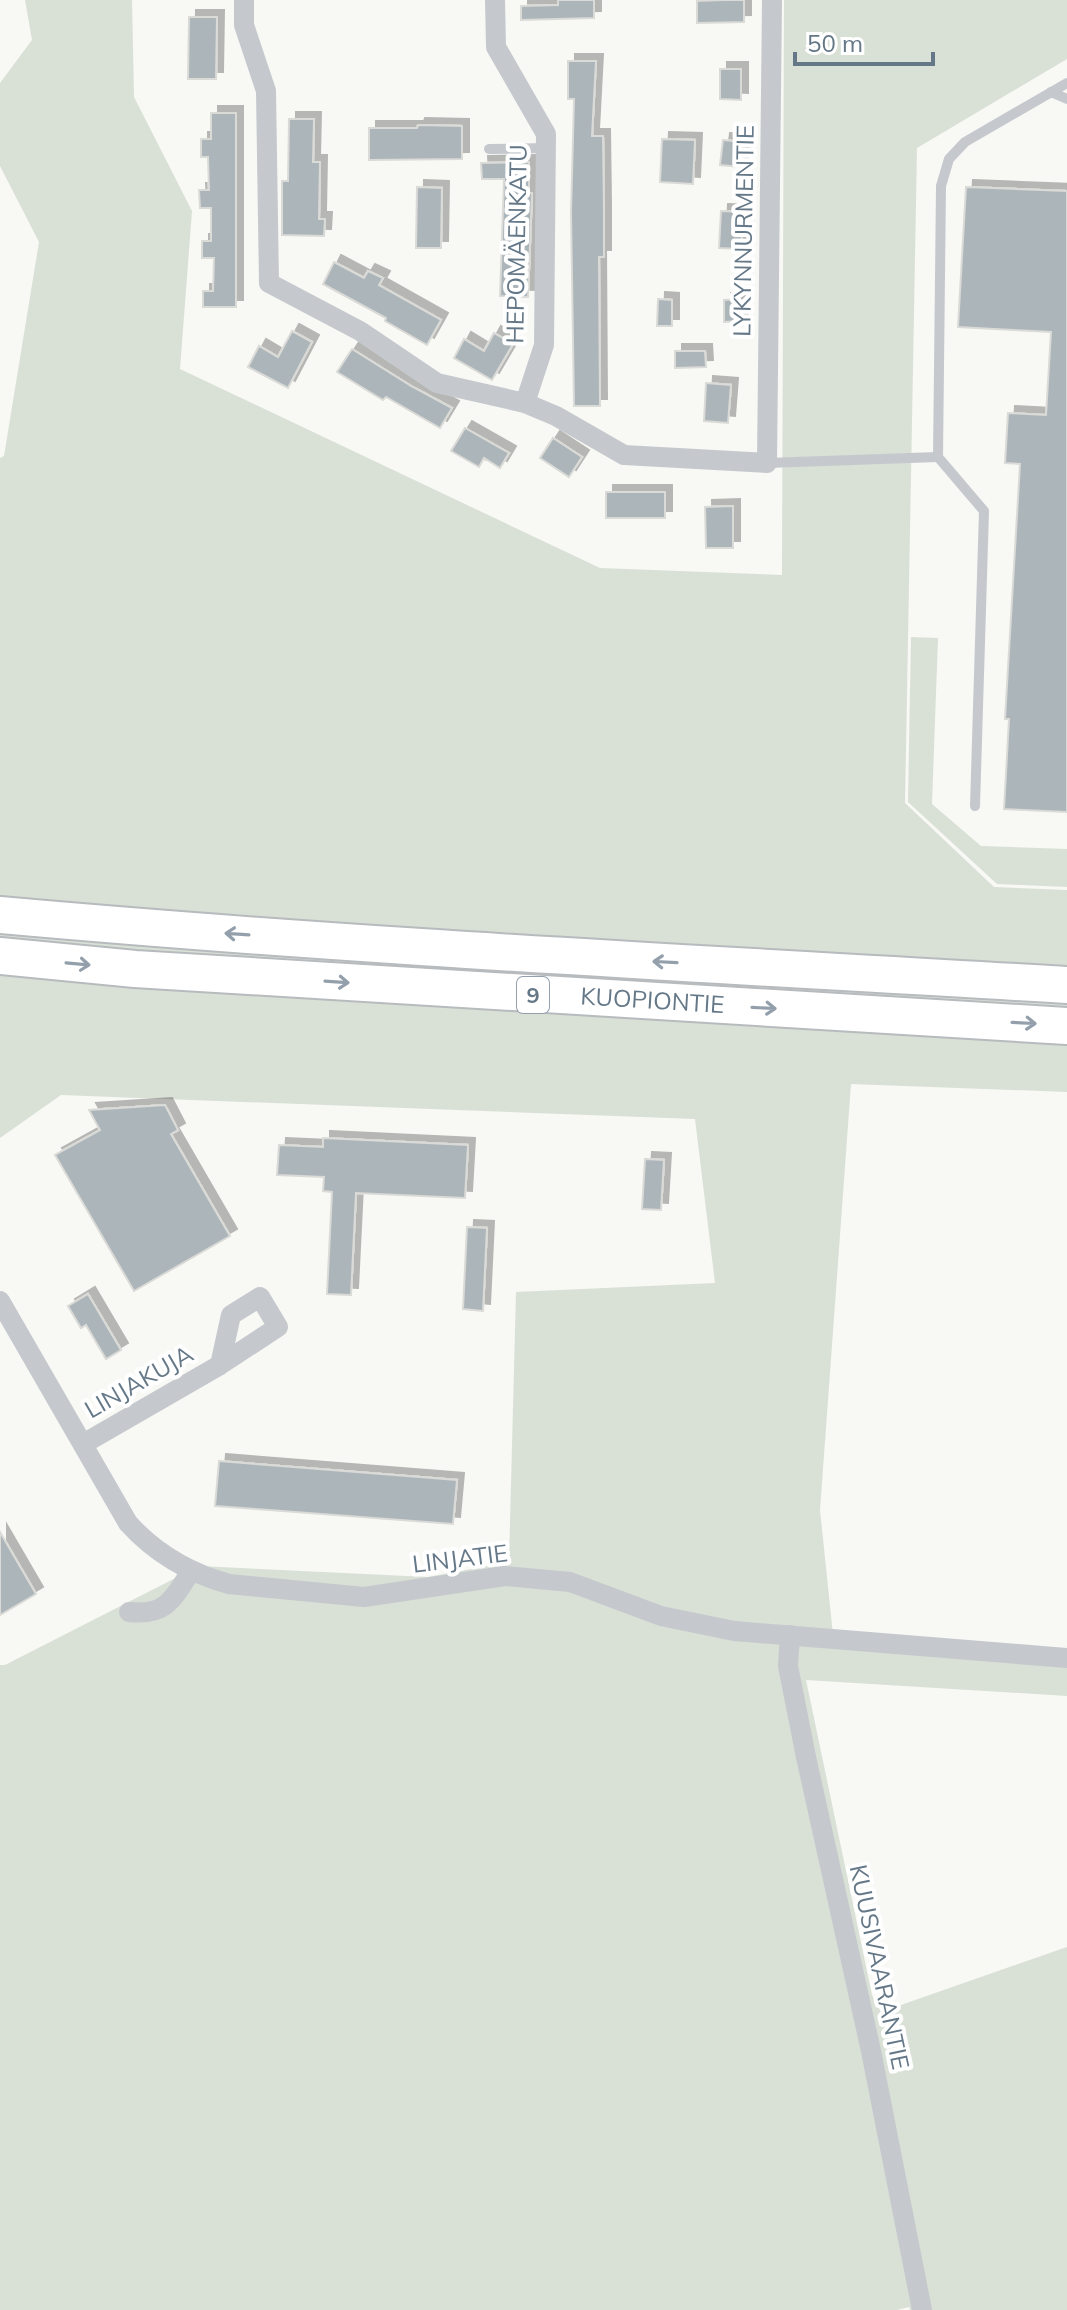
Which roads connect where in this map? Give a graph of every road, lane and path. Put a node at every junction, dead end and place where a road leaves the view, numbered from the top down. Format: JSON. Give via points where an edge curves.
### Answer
{"nodes":[{"id":1,"x":244,"y":0,"type":"edge"},
{"id":2,"x":495,"y":0,"type":"edge"},
{"id":3,"x":772,"y":0,"type":"edge"},
{"id":4,"x":1067,"y":83,"type":"edge"},
{"id":5,"x":1051,"y":92,"type":"junction"},
{"id":6,"x":1067,"y":99,"type":"edge"},
{"id":7,"x":546,"y":148,"type":"junction"},
{"id":8,"x":489,"y":149,"type":"dead end"},
{"id":9,"x":525,"y":403,"type":"junction"},
{"id":10,"x":938,"y":457,"type":"junction"},
{"id":11,"x":767,"y":463,"type":"junction"},
{"id":12,"x":975,"y":806,"type":"dead end"},
{"id":13,"x":0,"y":915,"type":"edge"},
{"id":14,"x":0,"y":956,"type":"edge"},
{"id":15,"x":1067,"y":985,"type":"edge"},
{"id":16,"x":1067,"y":1026,"type":"edge"},
{"id":17,"x":0,"y":1301,"type":"edge"},
{"id":18,"x":220,"y":1365,"type":"dead end"},
{"id":19,"x":83,"y":1444,"type":"junction"},
{"id":20,"x":191,"y":1571,"type":"junction"},
{"id":21,"x":129,"y":1612,"type":"dead end"},
{"id":22,"x":790,"y":1635,"type":"junction"},
{"id":23,"x":1067,"y":1658,"type":"edge"},
{"id":24,"x":922,"y":2310,"type":"edge"}],
"edges":[{"from":1,"to":9,"type":"street","via":[[244,25],[266,91],[269,283],[360,331],[437,383]]},
{"from":2,"to":7,"type":"street","name":"HEPOMÄENKATU","via":[[496,47],[546,134]]},
{"from":3,"to":11,"type":"street","name":"LYKYNNURMENTIE"},
{"from":4,"to":5,"type":"lane"},
{"from":5,"to":6,"type":"lane"},
{"from":5,"to":10,"type":"lane","via":[[965,142],[949,159],[941,186]]},
{"from":7,"to":8,"type":"lane"},
{"from":7,"to":9,"type":"street","name":"HEPOMÄENKATU","via":[[544,345]]},
{"from":9,"to":11,"type":"street","via":[[624,455]]},
{"from":10,"to":11,"type":"lane"},
{"from":10,"to":12,"type":"lane","via":[[984,511]]},
{"from":15,"to":13,"type":"highway","name":"KUOPIONTIE","number":"9","one_way":true,"via":[[477,951]]},
{"from":14,"to":16,"type":"highway","name":"KUOPIONTIE","number":"9","one_way":true},
{"from":17,"to":19,"type":"street","name":"LINJATIE"},
{"from":18,"to":19,"type":"street","name":"LINJAKUJA"},
{"from":19,"to":20,"type":"street","name":"LINJATIE","via":[[128,1523],[154,1548]]},
{"from":20,"to":21,"type":"street","via":[[163,1607],[153,1613]]},
{"from":20,"to":22,"type":"street","name":"LINJATIE","via":[[229,1584],[364,1597],[505,1576],[570,1582],[661,1616],[734,1631]]},
{"from":22,"to":23,"type":"street","name":"LINJATIE"},
{"from":22,"to":24,"type":"street","name":"KUUSIVAARANTIE","via":[[788,1666]]}]}
